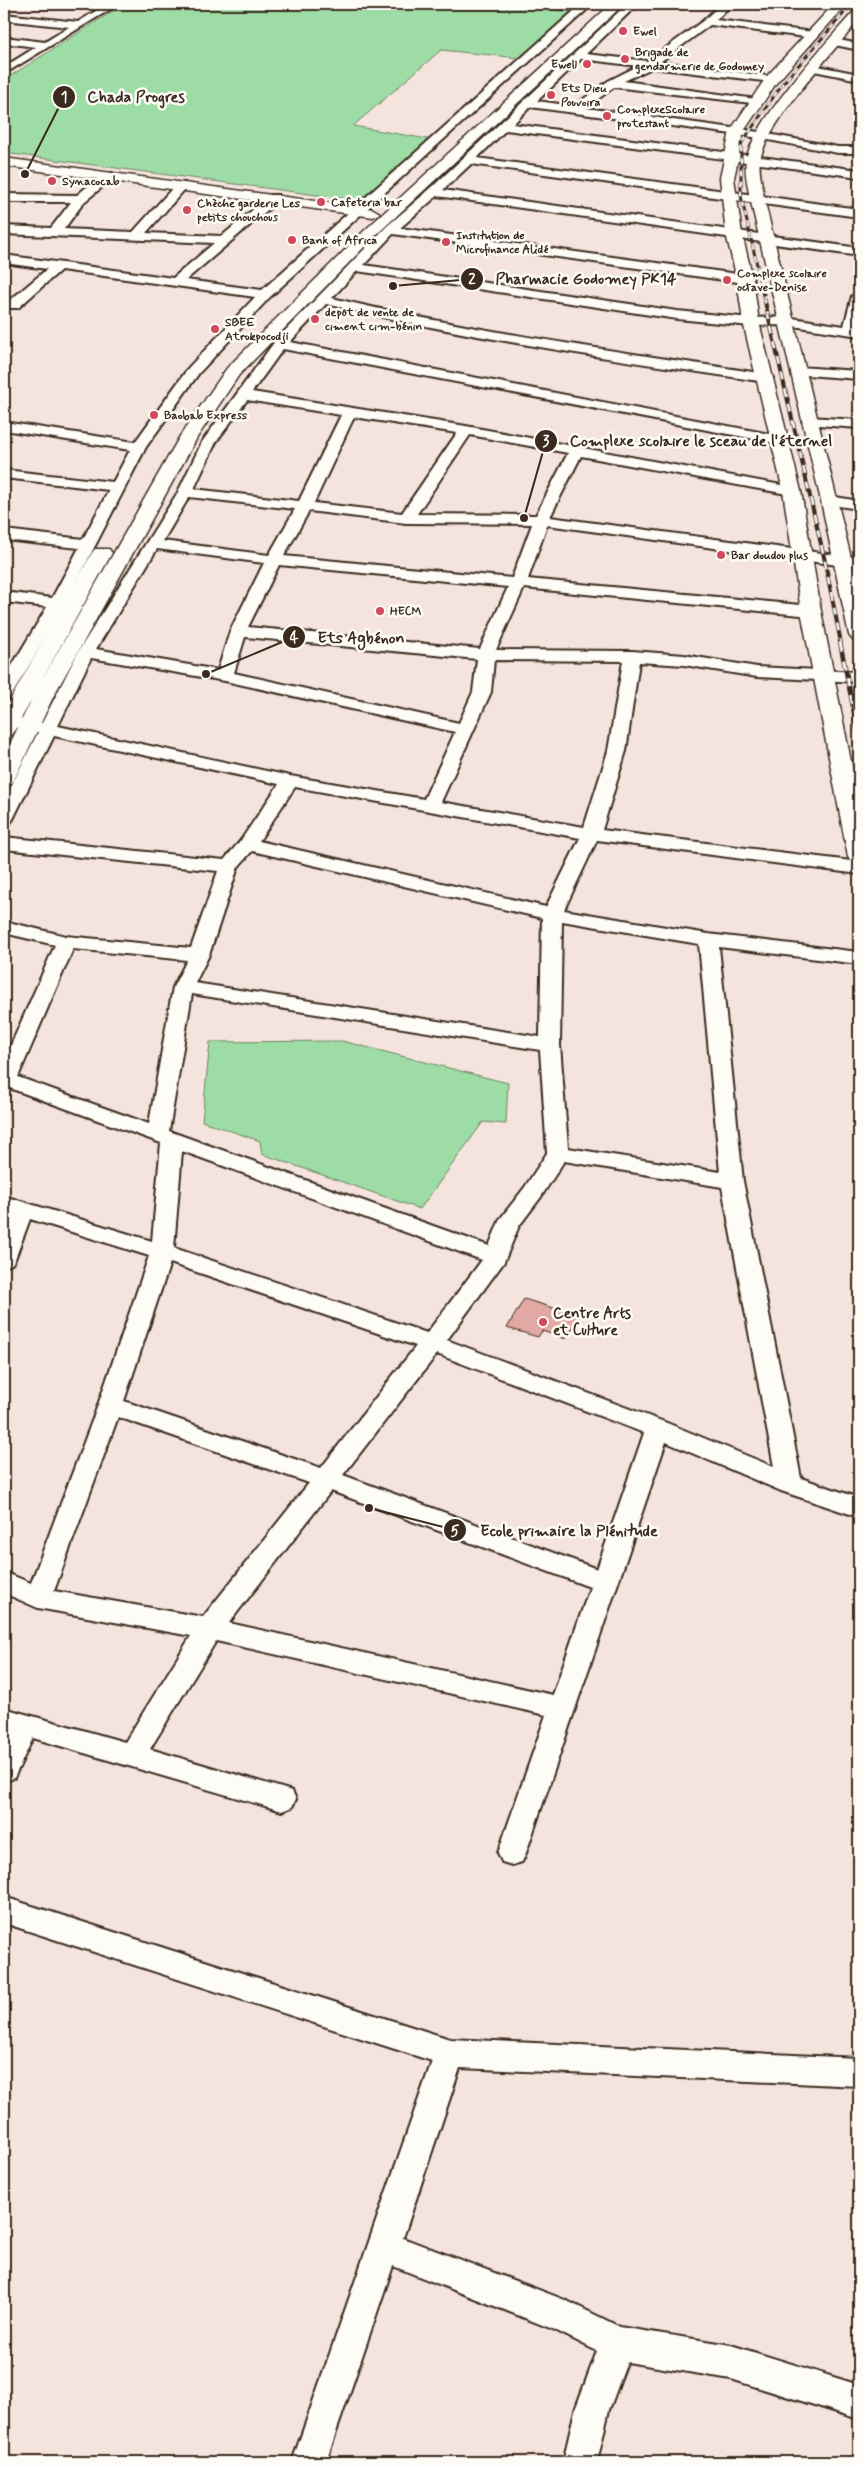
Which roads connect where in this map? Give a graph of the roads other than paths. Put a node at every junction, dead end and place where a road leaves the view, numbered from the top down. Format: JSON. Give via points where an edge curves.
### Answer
{"nodes":[{"id":1,"x":114,"y":4,"type":"edge"},
{"id":2,"x":542,"y":4,"type":"edge"},
{"id":3,"x":602,"y":4,"type":"edge"},
{"id":4,"x":618,"y":4,"type":"edge"},
{"id":5,"x":633,"y":4,"type":"edge"},
{"id":6,"x":727,"y":4,"type":"edge"},
{"id":7,"x":841,"y":4,"type":"edge"},
{"id":8,"x":586,"y":6,"type":"edge"},
{"id":9,"x":37,"y":9,"type":"dead end"},
{"id":10,"x":4,"y":17,"type":"edge"},
{"id":11,"x":20,"y":19,"type":"junction"},
{"id":12,"x":857,"y":19,"type":"edge"},
{"id":13,"x":708,"y":22,"type":"junction"},
{"id":14,"x":79,"y":25,"type":"junction"},
{"id":15,"x":814,"y":35,"type":"junction"},
{"id":16,"x":4,"y":40,"type":"edge"},
{"id":17,"x":834,"y":42,"type":"junction"},
{"id":18,"x":46,"y":45,"type":"junction"},
{"id":19,"x":859,"y":47,"type":"edge"},
{"id":20,"x":579,"y":56,"type":"junction"},
{"id":21,"x":4,"y":60,"type":"edge"},
{"id":22,"x":19,"y":62,"type":"junction"},
{"id":23,"x":651,"y":64,"type":"junction"},
{"id":24,"x":812,"y":68,"type":"junction"},
{"id":25,"x":4,"y":71,"type":"edge"},
{"id":26,"x":859,"y":77,"type":"edge"},
{"id":27,"x":772,"y":79,"type":"junction"},
{"id":28,"x":612,"y":83,"type":"junction"},
{"id":29,"x":756,"y":102,"type":"junction"},
{"id":30,"x":526,"y":103,"type":"junction"},
{"id":31,"x":576,"y":110,"type":"junction"},
{"id":32,"x":502,"y":126,"type":"junction"},
{"id":33,"x":736,"y":131,"type":"junction"},
{"id":34,"x":763,"y":135,"type":"junction"},
{"id":35,"x":859,"y":150,"type":"edge"},
{"id":36,"x":730,"y":155,"type":"junction"},
{"id":37,"x":753,"y":159,"type":"junction"},
{"id":38,"x":468,"y":160,"type":"junction"},
{"id":39,"x":4,"y":162,"type":"edge"},
{"id":40,"x":859,"y":174,"type":"edge"},
{"id":41,"x":108,"y":176,"type":"junction"},
{"id":42,"x":181,"y":186,"type":"junction"},
{"id":43,"x":434,"y":192,"type":"junction"},
{"id":44,"x":729,"y":194,"type":"junction"},
{"id":45,"x":4,"y":198,"type":"edge"},
{"id":46,"x":274,"y":198,"type":"junction"},
{"id":47,"x":757,"y":198,"type":"junction"},
{"id":48,"x":80,"y":199,"type":"junction"},
{"id":49,"x":366,"y":212,"type":"junction"},
{"id":50,"x":859,"y":213,"type":"edge"},
{"id":51,"x":4,"y":230,"type":"edge"},
{"id":52,"x":390,"y":230,"type":"junction"},
{"id":53,"x":55,"y":232,"type":"junction"},
{"id":54,"x":734,"y":234,"type":"junction"},
{"id":55,"x":137,"y":235,"type":"junction"},
{"id":56,"x":766,"y":238,"type":"junction"},
{"id":57,"x":222,"y":240,"type":"junction"},
{"id":58,"x":859,"y":252,"type":"edge"},
{"id":59,"x":4,"y":259,"type":"edge"},
{"id":60,"x":57,"y":266,"type":"junction"},
{"id":61,"x":354,"y":267,"type":"junction"},
{"id":62,"x":745,"y":279,"type":"junction"},
{"id":63,"x":176,"y":282,"type":"junction"},
{"id":64,"x":265,"y":294,"type":"junction"},
{"id":65,"x":859,"y":296,"type":"edge"},
{"id":66,"x":322,"y":299,"type":"junction"},
{"id":67,"x":12,"y":305,"type":"dead end"},
{"id":68,"x":786,"y":321,"type":"junction"},
{"id":69,"x":752,"y":322,"type":"junction"},
{"id":70,"x":854,"y":331,"type":"edge"},
{"id":71,"x":280,"y":344,"type":"junction"},
{"id":72,"x":798,"y":371,"type":"junction"},
{"id":73,"x":859,"y":375,"type":"edge"},
{"id":74,"x":766,"y":378,"type":"junction"},
{"id":75,"x":242,"y":395,"type":"junction"},
{"id":76,"x":349,"y":412,"type":"junction"},
{"id":77,"x":809,"y":421,"type":"junction"},
{"id":78,"x":859,"y":424,"type":"edge"},
{"id":79,"x":4,"y":426,"type":"edge"},
{"id":80,"x":173,"y":427,"type":"dead end"},
{"id":81,"x":466,"y":430,"type":"junction"},
{"id":82,"x":780,"y":440,"type":"junction"},
{"id":83,"x":139,"y":447,"type":"junction"},
{"id":84,"x":576,"y":452,"type":"junction"},
{"id":85,"x":4,"y":474,"type":"edge"},
{"id":86,"x":120,"y":487,"type":"junction"},
{"id":87,"x":185,"y":492,"type":"junction"},
{"id":88,"x":792,"y":492,"type":"junction"},
{"id":89,"x":830,"y":501,"type":"junction"},
{"id":90,"x":859,"y":505,"type":"edge"},
{"id":91,"x":304,"y":507,"type":"junction"},
{"id":92,"x":406,"y":518,"type":"junction"},
{"id":93,"x":541,"y":520,"type":"junction"},
{"id":94,"x":4,"y":535,"type":"edge"},
{"id":95,"x":111,"y":537,"type":"dead end"},
{"id":96,"x":89,"y":544,"type":"junction"},
{"id":97,"x":152,"y":544,"type":"junction"},
{"id":98,"x":801,"y":555,"type":"junction"},
{"id":99,"x":274,"y":560,"type":"junction"},
{"id":100,"x":843,"y":560,"type":"junction"},
{"id":101,"x":859,"y":563,"type":"edge"},
{"id":102,"x":519,"y":581,"type":"junction"},
{"id":103,"x":4,"y":597,"type":"edge"},
{"id":104,"x":57,"y":604,"type":"junction"},
{"id":105,"x":811,"y":611,"type":"junction"},
{"id":106,"x":238,"y":631,"type":"junction"},
{"id":107,"x":859,"y":635,"type":"edge"},
{"id":108,"x":86,"y":652,"type":"junction"},
{"id":109,"x":486,"y":654,"type":"junction"},
{"id":110,"x":632,"y":656,"type":"junction"},
{"id":111,"x":824,"y":675,"type":"junction"},
{"id":112,"x":225,"y":676,"type":"junction"},
{"id":113,"x":859,"y":677,"type":"edge"},
{"id":114,"x":4,"y":693,"type":"edge"},
{"id":115,"x":5,"y":724,"type":"edge"},
{"id":116,"x":29,"y":725,"type":"junction"},
{"id":117,"x":50,"y":729,"type":"junction"},
{"id":118,"x":464,"y":729,"type":"junction"},
{"id":119,"x":4,"y":778,"type":"edge"},
{"id":120,"x":290,"y":781,"type":"junction"},
{"id":121,"x":430,"y":806,"type":"junction"},
{"id":122,"x":4,"y":819,"type":"edge"},
{"id":123,"x":591,"y":834,"type":"junction"},
{"id":124,"x":4,"y":843,"type":"edge"},
{"id":125,"x":248,"y":844,"type":"junction"},
{"id":126,"x":859,"y":857,"type":"edge"},
{"id":127,"x":229,"y":866,"type":"junction"},
{"id":128,"x":859,"y":868,"type":"edge"},
{"id":129,"x":552,"y":914,"type":"junction"},
{"id":130,"x":4,"y":927,"type":"edge"},
{"id":131,"x":708,"y":940,"type":"junction"},
{"id":132,"x":66,"y":942,"type":"junction"},
{"id":133,"x":199,"y":955,"type":"junction"},
{"id":134,"x":859,"y":958,"type":"edge"},
{"id":135,"x":183,"y":987,"type":"junction"},
{"id":136,"x":550,"y":1045,"type":"junction"},
{"id":137,"x":5,"y":1080,"type":"edge"},
{"id":138,"x":165,"y":1138,"type":"junction"},
{"id":139,"x":558,"y":1153,"type":"junction"},
{"id":140,"x":732,"y":1182,"type":"junction"},
{"id":141,"x":13,"y":1206,"type":"edge"},
{"id":142,"x":162,"y":1252,"type":"junction"},
{"id":143,"x":496,"y":1257,"type":"junction"},
{"id":144,"x":4,"y":1259,"type":"edge"},
{"id":145,"x":432,"y":1343,"type":"junction"},
{"id":146,"x":110,"y":1405,"type":"junction"},
{"id":147,"x":658,"y":1429,"type":"junction"},
{"id":148,"x":326,"y":1479,"type":"junction"},
{"id":149,"x":790,"y":1484,"type":"junction"},
{"id":150,"x":859,"y":1508,"type":"edge"},
{"id":151,"x":4,"y":1582,"type":"edge"},
{"id":152,"x":605,"y":1582,"type":"junction"},
{"id":153,"x":38,"y":1598,"type":"junction"},
{"id":154,"x":209,"y":1629,"type":"junction"},
{"id":155,"x":562,"y":1708,"type":"junction"},
{"id":156,"x":14,"y":1722,"type":"edge"},
{"id":157,"x":131,"y":1756,"type":"junction"},
{"id":158,"x":4,"y":1770,"type":"edge"},
{"id":159,"x":282,"y":1799,"type":"dead end"},
{"id":160,"x":512,"y":1853,"type":"dead end"},
{"id":161,"x":4,"y":1910,"type":"edge"},
{"id":162,"x":450,"y":2053,"type":"junction"},
{"id":163,"x":859,"y":2072,"type":"edge"},
{"id":164,"x":383,"y":2246,"type":"junction"},
{"id":165,"x":617,"y":2343,"type":"junction"},
{"id":166,"x":859,"y":2402,"type":"edge"},
{"id":167,"x":309,"y":2462,"type":"edge"},
{"id":168,"x":580,"y":2462,"type":"edge"}],
"edges":[{"from":1,"to":14,"type":"street"},
{"from":2,"to":8,"type":"street"},
{"from":3,"to":49,"type":"main road"},
{"from":4,"to":116,"type":"main road","via":[[370,233],[233,372],[189,436]]},
{"from":5,"to":20,"type":"street"},
{"from":6,"to":13,"type":"street"},
{"from":7,"to":15,"type":"main road"},
{"from":8,"to":49,"type":"street","via":[[387,182]]},
{"from":9,"to":11,"type":"street"},
{"from":10,"to":11,"type":"street"},
{"from":11,"to":14,"type":"street"},
{"from":12,"to":17,"type":"main road"},
{"from":13,"to":15,"type":"street"},
{"from":13,"to":23,"type":"street"},
{"from":14,"to":18,"type":"street"},
{"from":15,"to":27,"type":"main road"},
{"from":16,"to":18,"type":"street"},
{"from":17,"to":19,"type":"street"},
{"from":17,"to":24,"type":"main road"},
{"from":18,"to":22,"type":"street"},
{"from":20,"to":23,"type":"street"},
{"from":20,"to":30,"type":"street"},
{"from":21,"to":22,"type":"street"},
{"from":22,"to":25,"type":"street"},
{"from":23,"to":27,"type":"street"},
{"from":23,"to":28,"type":"street"},
{"from":24,"to":26,"type":"street"},
{"from":24,"to":34,"type":"main road"},
{"from":27,"to":29,"type":"main road"},
{"from":28,"to":29,"type":"street"},
{"from":28,"to":31,"type":"street"},
{"from":29,"to":33,"type":"main road"},
{"from":30,"to":31,"type":"street"},
{"from":30,"to":32,"type":"street"},
{"from":31,"to":33,"type":"street"},
{"from":32,"to":36,"type":"street"},
{"from":32,"to":38,"type":"street"},
{"from":33,"to":34,"type":"street"},
{"from":33,"to":36,"type":"main road"},
{"from":34,"to":35,"type":"street","via":[[838,150]]},
{"from":34,"to":37,"type":"main road"},
{"from":36,"to":37,"type":"street"},
{"from":36,"to":44,"type":"main road"},
{"from":37,"to":40,"type":"street"},
{"from":37,"to":47,"type":"main road"},
{"from":38,"to":43,"type":"street"},
{"from":38,"to":44,"type":"street"},
{"from":39,"to":41,"type":"main road"},
{"from":41,"to":42,"type":"main road"},
{"from":41,"to":48,"type":"street"},
{"from":42,"to":46,"type":"main road"},
{"from":42,"to":55,"type":"street"},
{"from":43,"to":52,"type":"street"},
{"from":43,"to":54,"type":"street"},
{"from":44,"to":47,"type":"street"},
{"from":44,"to":54,"type":"main road"},
{"from":45,"to":48,"type":"street"},
{"from":46,"to":49,"type":"main road"},
{"from":46,"to":57,"type":"street"},
{"from":47,"to":50,"type":"street"},
{"from":47,"to":56,"type":"main road"},
{"from":48,"to":53,"type":"street"},
{"from":49,"to":64,"type":"street"},
{"from":49,"to":80,"type":"main road","via":[[237,343],[200,385]]},
{"from":51,"to":53,"type":"street"},
{"from":52,"to":61,"type":"street"},
{"from":52,"to":62,"type":"street"},
{"from":53,"to":55,"type":"street"},
{"from":54,"to":56,"type":"street"},
{"from":54,"to":62,"type":"main road"},
{"from":55,"to":57,"type":"street"},
{"from":56,"to":58,"type":"street"},
{"from":56,"to":68,"type":"main road"},
{"from":57,"to":63,"type":"street"},
{"from":59,"to":60,"type":"street"},
{"from":60,"to":63,"type":"street"},
{"from":60,"to":67,"type":"street"},
{"from":61,"to":66,"type":"street"},
{"from":61,"to":69,"type":"street","via":[[650,312]]},
{"from":62,"to":69,"type":"main road"},
{"from":63,"to":64,"type":"street"},
{"from":64,"to":83,"type":"street","via":[[194,370]]},
{"from":65,"to":70,"type":"street"},
{"from":66,"to":71,"type":"street"},
{"from":66,"to":74,"type":"street","via":[[535,343]]},
{"from":68,"to":69,"type":"street"},
{"from":68,"to":70,"type":"street"},
{"from":68,"to":72,"type":"main road"},
{"from":69,"to":74,"type":"main road"},
{"from":71,"to":75,"type":"street"},
{"from":71,"to":82,"type":"street"},
{"from":72,"to":73,"type":"street"},
{"from":72,"to":77,"type":"main road"},
{"from":74,"to":82,"type":"main road"},
{"from":75,"to":76,"type":"street"},
{"from":75,"to":87,"type":"street","via":[[209,442]]},
{"from":76,"to":81,"type":"street"},
{"from":76,"to":91,"type":"street"},
{"from":77,"to":78,"type":"street"},
{"from":77,"to":89,"type":"main road"},
{"from":79,"to":83,"type":"street"},
{"from":81,"to":84,"type":"street"},
{"from":81,"to":92,"type":"street"},
{"from":82,"to":88,"type":"main road"},
{"from":83,"to":86,"type":"street"},
{"from":84,"to":88,"type":"street"},
{"from":84,"to":93,"type":"street"},
{"from":85,"to":86,"type":"street"},
{"from":86,"to":96,"type":"street"},
{"from":87,"to":91,"type":"street"},
{"from":87,"to":97,"type":"street"},
{"from":88,"to":98,"type":"main road"},
{"from":89,"to":90,"type":"street"},
{"from":89,"to":100,"type":"main road"},
{"from":91,"to":92,"type":"street"},
{"from":91,"to":99,"type":"street"},
{"from":92,"to":93,"type":"street"},
{"from":93,"to":98,"type":"street"},
{"from":93,"to":102,"type":"street"},
{"from":94,"to":96,"type":"street"},
{"from":95,"to":115,"type":"main road"},
{"from":96,"to":104,"type":"street"},
{"from":97,"to":99,"type":"street"},
{"from":97,"to":108,"type":"street"},
{"from":98,"to":100,"type":"street"},
{"from":98,"to":105,"type":"main road"},
{"from":99,"to":102,"type":"street"},
{"from":99,"to":106,"type":"street"},
{"from":100,"to":101,"type":"street"},
{"from":100,"to":107,"type":"main road"},
{"from":102,"to":105,"type":"street"},
{"from":102,"to":109,"type":"street"},
{"from":103,"to":104,"type":"street"},
{"from":104,"to":114,"type":"street"},
{"from":105,"to":111,"type":"main road"},
{"from":106,"to":109,"type":"street"},
{"from":106,"to":112,"type":"street"},
{"from":108,"to":112,"type":"street"},
{"from":108,"to":117,"type":"street"},
{"from":109,"to":110,"type":"street"},
{"from":109,"to":118,"type":"street","via":[[482,692]]},
{"from":110,"to":111,"type":"street","via":[[684,660],[757,672]]},
{"from":110,"to":123,"type":"street","via":[[617,751]]},
{"from":111,"to":113,"type":"street"},
{"from":111,"to":126,"type":"main road"},
{"from":112,"to":118,"type":"street"},
{"from":115,"to":116,"type":"street"},
{"from":116,"to":117,"type":"street"},
{"from":116,"to":119,"type":"main road"},
{"from":117,"to":120,"type":"street"},
{"from":117,"to":122,"type":"street"},
{"from":118,"to":121,"type":"street"},
{"from":120,"to":121,"type":"street"},
{"from":120,"to":125,"type":"street"},
{"from":121,"to":123,"type":"street"},
{"from":123,"to":128,"type":"street"},
{"from":123,"to":129,"type":"street"},
{"from":124,"to":127,"type":"street"},
{"from":125,"to":127,"type":"street"},
{"from":125,"to":129,"type":"street"},
{"from":127,"to":133,"type":"street"},
{"from":129,"to":131,"type":"street"},
{"from":129,"to":136,"type":"street"},
{"from":130,"to":132,"type":"street"},
{"from":131,"to":134,"type":"street"},
{"from":131,"to":140,"type":"street"},
{"from":132,"to":133,"type":"street"},
{"from":132,"to":137,"type":"street"},
{"from":133,"to":135,"type":"street"},
{"from":135,"to":136,"type":"street"},
{"from":135,"to":138,"type":"street"},
{"from":136,"to":139,"type":"street"},
{"from":137,"to":138,"type":"street"},
{"from":138,"to":142,"type":"street"},
{"from":138,"to":143,"type":"street"},
{"from":139,"to":140,"type":"street"},
{"from":139,"to":143,"type":"street","via":[[508,1224]]},
{"from":140,"to":149,"type":"street"},
{"from":141,"to":142,"type":"street"},
{"from":141,"to":144,"type":"street"},
{"from":142,"to":145,"type":"street"},
{"from":142,"to":146,"type":"street"},
{"from":143,"to":145,"type":"street"},
{"from":145,"to":147,"type":"street"},
{"from":145,"to":148,"type":"street"},
{"from":146,"to":148,"type":"street"},
{"from":146,"to":153,"type":"street"},
{"from":147,"to":149,"type":"street"},
{"from":147,"to":152,"type":"street"},
{"from":148,"to":152,"type":"street"},
{"from":148,"to":154,"type":"street"},
{"from":149,"to":150,"type":"street"},
{"from":151,"to":153,"type":"street"},
{"from":152,"to":155,"type":"street"},
{"from":153,"to":154,"type":"street"},
{"from":154,"to":155,"type":"street"},
{"from":154,"to":157,"type":"street"},
{"from":155,"to":160,"type":"street"},
{"from":156,"to":157,"type":"street"},
{"from":156,"to":158,"type":"street"},
{"from":157,"to":159,"type":"street"},
{"from":161,"to":162,"type":"street"},
{"from":162,"to":163,"type":"street"},
{"from":162,"to":164,"type":"street"},
{"from":164,"to":165,"type":"street","via":[[565,2317]]},
{"from":164,"to":167,"type":"street"},
{"from":165,"to":166,"type":"street","via":[[731,2362]]},
{"from":165,"to":168,"type":"street","via":[[592,2410]]}]}
